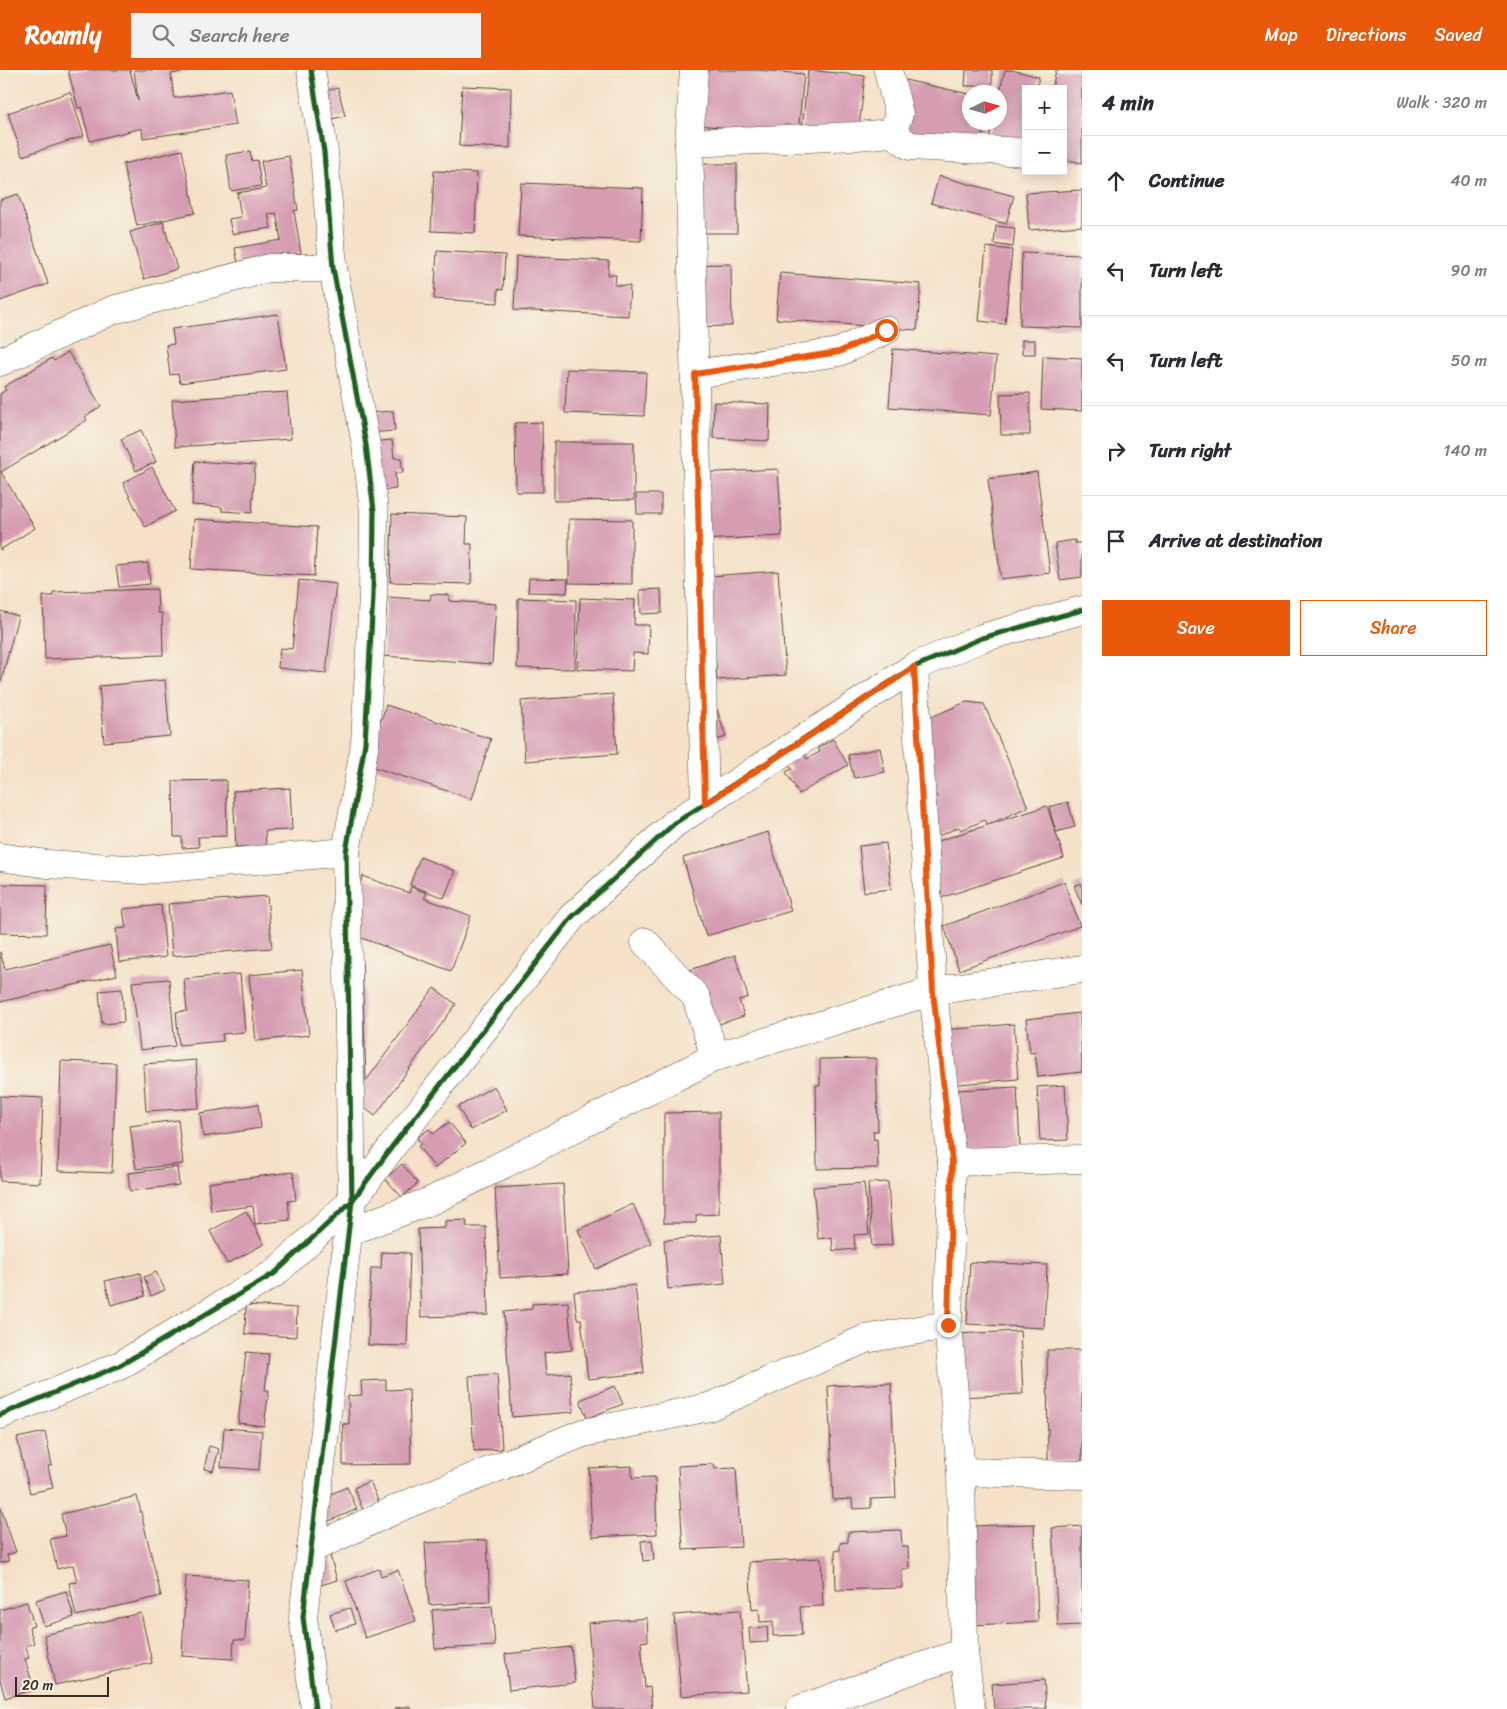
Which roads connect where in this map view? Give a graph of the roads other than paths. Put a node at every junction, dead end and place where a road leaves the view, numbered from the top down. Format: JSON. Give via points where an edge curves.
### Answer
{"nodes":[{"id":1,"x":311,"y":70,"type":"edge"},
{"id":2,"x":694,"y":70,"type":"edge"},
{"id":3,"x":888,"y":70,"type":"edge"},
{"id":4,"x":892,"y":133,"type":"junction"},
{"id":5,"x":689,"y":143,"type":"junction"},
{"id":6,"x":1022,"y":152,"type":"edge"},
{"id":7,"x":333,"y":268,"type":"junction"},
{"id":8,"x":886,"y":330,"type":"dead end"},
{"id":9,"x":0,"y":362,"type":"edge"},
{"id":10,"x":695,"y":374,"type":"junction"},
{"id":11,"x":1082,"y":610,"type":"edge"},
{"id":12,"x":914,"y":667,"type":"junction"},
{"id":13,"x":705,"y":804,"type":"junction"},
{"id":14,"x":346,"y":852,"type":"junction"},
{"id":15,"x":0,"y":857,"type":"edge"},
{"id":16,"x":645,"y":942,"type":"dead end"},
{"id":17,"x":1082,"y":969,"type":"edge"},
{"id":18,"x":933,"y":991,"type":"junction"},
{"id":19,"x":715,"y":1057,"type":"junction"},
{"id":20,"x":1082,"y":1159,"type":"edge"},
{"id":21,"x":952,"y":1162,"type":"junction"},
{"id":22,"x":352,"y":1201,"type":"junction"},
{"id":23,"x":348,"y":1232,"type":"junction"},
{"id":24,"x":948,"y":1325,"type":"junction"},
{"id":25,"x":0,"y":1415,"type":"edge"},
{"id":26,"x":961,"y":1472,"type":"junction"},
{"id":27,"x":1082,"y":1474,"type":"edge"},
{"id":28,"x":311,"y":1549,"type":"junction"},
{"id":29,"x":964,"y":1652,"type":"junction"},
{"id":30,"x":315,"y":1709,"type":"edge"},
{"id":31,"x":800,"y":1709,"type":"edge"},
{"id":32,"x":971,"y":1709,"type":"edge"}],
"edges":[{"from":1,"to":7,"type":"street","via":[[324,152]]},
{"from":2,"to":5,"type":"street"},
{"from":3,"to":4,"type":"street","via":[[898,114]]},
{"from":4,"to":5,"type":"street"},
{"from":4,"to":6,"type":"street","via":[[910,146]]},
{"from":5,"to":10,"type":"street"},
{"from":7,"to":9,"type":"street","via":[[269,268],[113,310]]},
{"from":7,"to":14,"type":"street","via":[[366,445],[374,511],[365,743]]},
{"from":8,"to":10,"type":"street","via":[[839,352]]},
{"from":10,"to":13,"type":"street"},
{"from":11,"to":12,"type":"street","via":[[982,638]]},
{"from":12,"to":13,"type":"street"},
{"from":12,"to":18,"type":"street"},
{"from":13,"to":22,"type":"street","via":[[675,824],[572,917]]},
{"from":14,"to":15,"type":"street","via":[[143,870],[46,864]]},
{"from":14,"to":22,"type":"street"},
{"from":16,"to":19,"type":"street","via":[[696,998]]},
{"from":17,"to":18,"type":"street"},
{"from":18,"to":19,"type":"street"},
{"from":18,"to":21,"type":"street"},
{"from":19,"to":23,"type":"street","via":[[433,1200]]},
{"from":20,"to":21,"type":"street"},
{"from":21,"to":24,"type":"street"},
{"from":22,"to":23,"type":"street"},
{"from":22,"to":25,"type":"street","via":[[275,1273],[119,1366]]},
{"from":23,"to":28,"type":"street"},
{"from":24,"to":26,"type":"street"},
{"from":24,"to":28,"type":"street","via":[[864,1338],[709,1407],[583,1433],[405,1505]]},
{"from":26,"to":27,"type":"street"},
{"from":26,"to":29,"type":"street"},
{"from":28,"to":30,"type":"street","via":[[303,1617]]},
{"from":29,"to":31,"type":"street"},
{"from":29,"to":32,"type":"street"}]}
